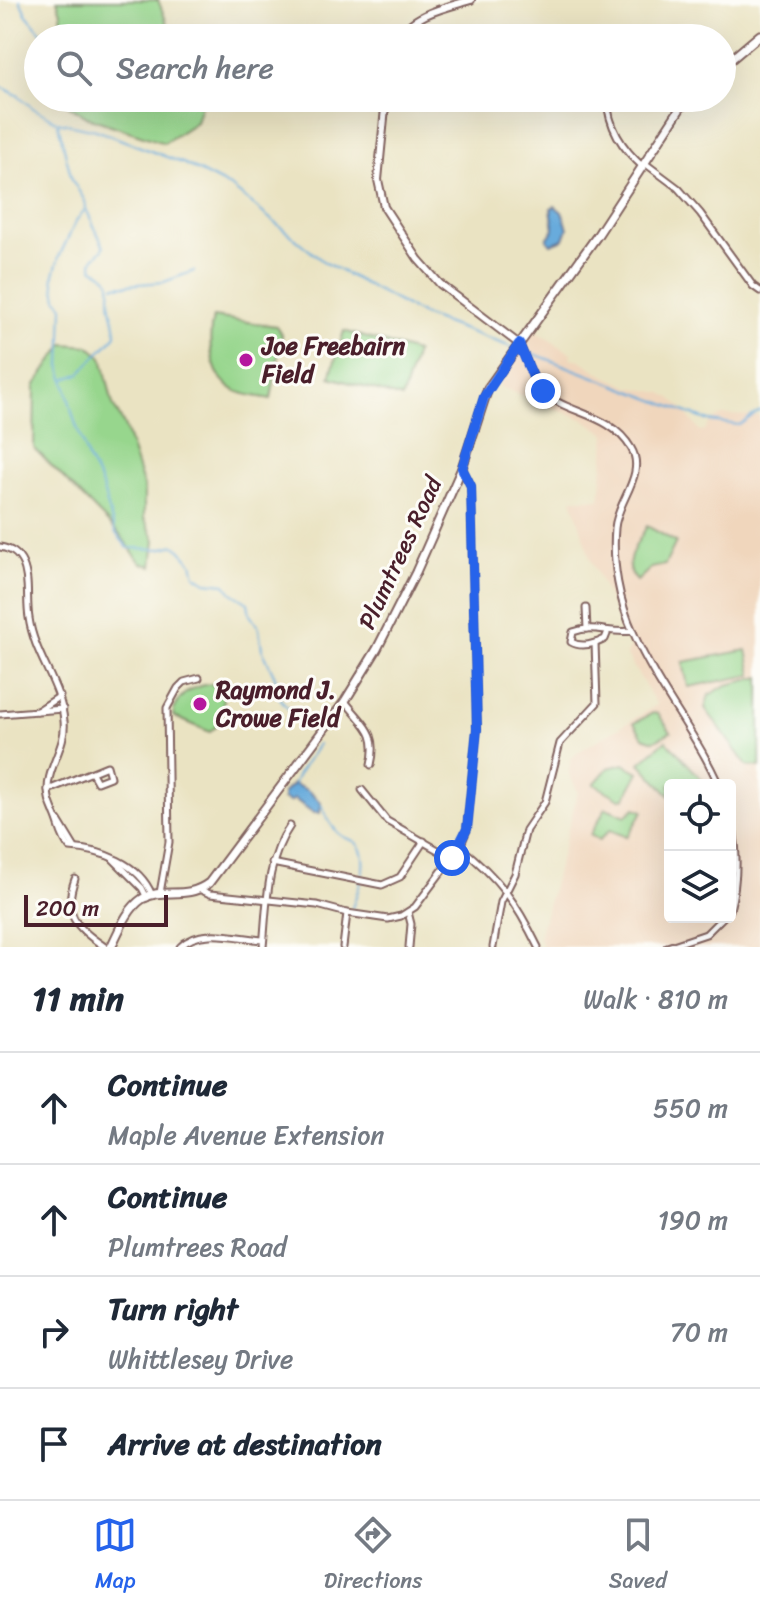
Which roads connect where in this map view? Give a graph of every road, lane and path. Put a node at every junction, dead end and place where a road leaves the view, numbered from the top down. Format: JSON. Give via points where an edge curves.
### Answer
{"nodes":[{"id":1,"x":471,"y":0,"type":"edge"},
{"id":2,"x":411,"y":24,"type":"edge"},
{"id":3,"x":760,"y":35,"type":"edge"},
{"id":4,"x":736,"y":55,"type":"edge"},
{"id":5,"x":385,"y":112,"type":"edge"},
{"id":6,"x":608,"y":112,"type":"edge"},
{"id":7,"x":678,"y":112,"type":"edge"},
{"id":8,"x":645,"y":166,"type":"junction"},
{"id":9,"x":760,"y":291,"type":"edge"},
{"id":10,"x":519,"y":345,"type":"junction"},
{"id":11,"x":462,"y":468,"type":"junction"},
{"id":12,"x":0,"y":547,"type":"edge"},
{"id":13,"x":586,"y":608,"type":"dead end"},
{"id":14,"x":587,"y":629,"type":"junction"},
{"id":15,"x":632,"y":631,"type":"junction"},
{"id":16,"x":607,"y":634,"type":"junction"},
{"id":17,"x":595,"y":643,"type":"junction"},
{"id":18,"x":199,"y":678,"type":"dead end"},
{"id":19,"x":60,"y":696,"type":"junction"},
{"id":20,"x":345,"y":701,"type":"junction"},
{"id":21,"x":680,"y":701,"type":"dead end"},
{"id":22,"x":63,"y":709,"type":"junction"},
{"id":23,"x":36,"y":712,"type":"junction"},
{"id":24,"x":0,"y":714,"type":"edge"},
{"id":25,"x":371,"y":765,"type":"dead end"},
{"id":26,"x":92,"y":773,"type":"dead end"},
{"id":27,"x":48,"y":790,"type":"junction"},
{"id":28,"x":362,"y":790,"type":"dead end"},
{"id":29,"x":290,"y":826,"type":"dead end"},
{"id":30,"x":424,"y":841,"type":"junction"},
{"id":31,"x":460,"y":847,"type":"junction"},
{"id":32,"x":452,"y":858,"type":"junction"},
{"id":33,"x":272,"y":863,"type":"junction"},
{"id":34,"x":75,"y":879,"type":"dead end"},
{"id":35,"x":201,"y":890,"type":"junction"},
{"id":36,"x":507,"y":892,"type":"junction"},
{"id":37,"x":742,"y":893,"type":"dead end"},
{"id":38,"x":153,"y":896,"type":"junction"},
{"id":39,"x":268,"y":900,"type":"junction"},
{"id":40,"x":736,"y":902,"type":"edge"},
{"id":41,"x":408,"y":912,"type":"junction"},
{"id":42,"x":347,"y":913,"type":"junction"},
{"id":43,"x":717,"y":923,"type":"edge"},
{"id":44,"x":263,"y":944,"type":"edge"},
{"id":45,"x":108,"y":947,"type":"edge"},
{"id":46,"x":180,"y":947,"type":"edge"},
{"id":47,"x":343,"y":947,"type":"edge"},
{"id":48,"x":409,"y":947,"type":"edge"},
{"id":49,"x":493,"y":947,"type":"edge"},
{"id":50,"x":538,"y":947,"type":"edge"},
{"id":51,"x":667,"y":947,"type":"edge"}],
"edges":[{"from":1,"to":2,"type":"street"},
{"from":3,"to":4,"type":"main road"},
{"from":5,"to":10,"type":"street","via":[[378,180],[384,207],[440,284]]},
{"from":6,"to":8,"type":"street","via":[[627,152]]},
{"from":7,"to":8,"type":"main road","name":"Plumtrees Road"},
{"from":8,"to":9,"type":"street","via":[[685,196]]},
{"from":8,"to":10,"type":"main road","name":"Plumtrees Road"},
{"from":10,"to":11,"type":"main road","name":"Plumtrees Road","via":[[484,397]]},
{"from":10,"to":15,"type":"street","via":[[543,391],[600,419],[633,451],[635,474],[614,534],[620,595]]},
{"from":11,"to":20,"type":"main road","name":"Plumtrees Road","via":[[416,572]]},
{"from":11,"to":31,"type":"street","via":[[471,486],[477,729],[467,829]]},
{"from":12,"to":19,"type":"street","via":[[16,552],[26,570],[33,635]]},
{"from":13,"to":14,"type":"street"},
{"from":14,"to":16,"type":"street"},
{"from":14,"to":17,"type":"street","via":[[573,632],[571,642]]},
{"from":15,"to":16,"type":"street"},
{"from":15,"to":21,"type":"street","via":[[649,665]]},
{"from":16,"to":17,"type":"street"},
{"from":17,"to":36,"type":"street","via":[[597,703],[560,743],[545,802],[523,839]]},
{"from":18,"to":38,"type":"street","via":[[184,682],[167,708],[169,842]]},
{"from":19,"to":22,"type":"street"},
{"from":19,"to":23,"type":"street"},
{"from":20,"to":25,"type":"street","via":[[373,738]]},
{"from":20,"to":35,"type":"main road","name":"Plumtrees Road"},
{"from":22,"to":23,"type":"street"},
{"from":22,"to":27,"type":"street","via":[[64,742]]},
{"from":23,"to":24,"type":"street"},
{"from":26,"to":27,"type":"street"},
{"from":27,"to":38,"type":"street","via":[[67,845],[128,866]]},
{"from":28,"to":30,"type":"street","via":[[387,821]]},
{"from":29,"to":33,"type":"street"},
{"from":30,"to":32,"type":"street"},
{"from":30,"to":33,"type":"street","via":[[400,877],[382,885]]},
{"from":31,"to":32,"type":"street"},
{"from":31,"to":36,"type":"street"},
{"from":32,"to":41,"type":"street"},
{"from":33,"to":39,"type":"street"},
{"from":34,"to":45,"type":"street","via":[[71,916],[85,933]]},
{"from":35,"to":38,"type":"main road"},
{"from":35,"to":39,"type":"street"},
{"from":36,"to":49,"type":"street"},
{"from":36,"to":50,"type":"street"},
{"from":37,"to":40,"type":"street"},
{"from":38,"to":45,"type":"main road","via":[[130,911]]},
{"from":39,"to":42,"type":"street"},
{"from":39,"to":44,"type":"street"},
{"from":41,"to":42,"type":"street","via":[[388,919]]},
{"from":41,"to":48,"type":"street"},
{"from":42,"to":47,"type":"street"},
{"from":43,"to":51,"type":"street","via":[[706,934]]},
{"from":44,"to":46,"type":"street","via":[[205,935]]}]}
